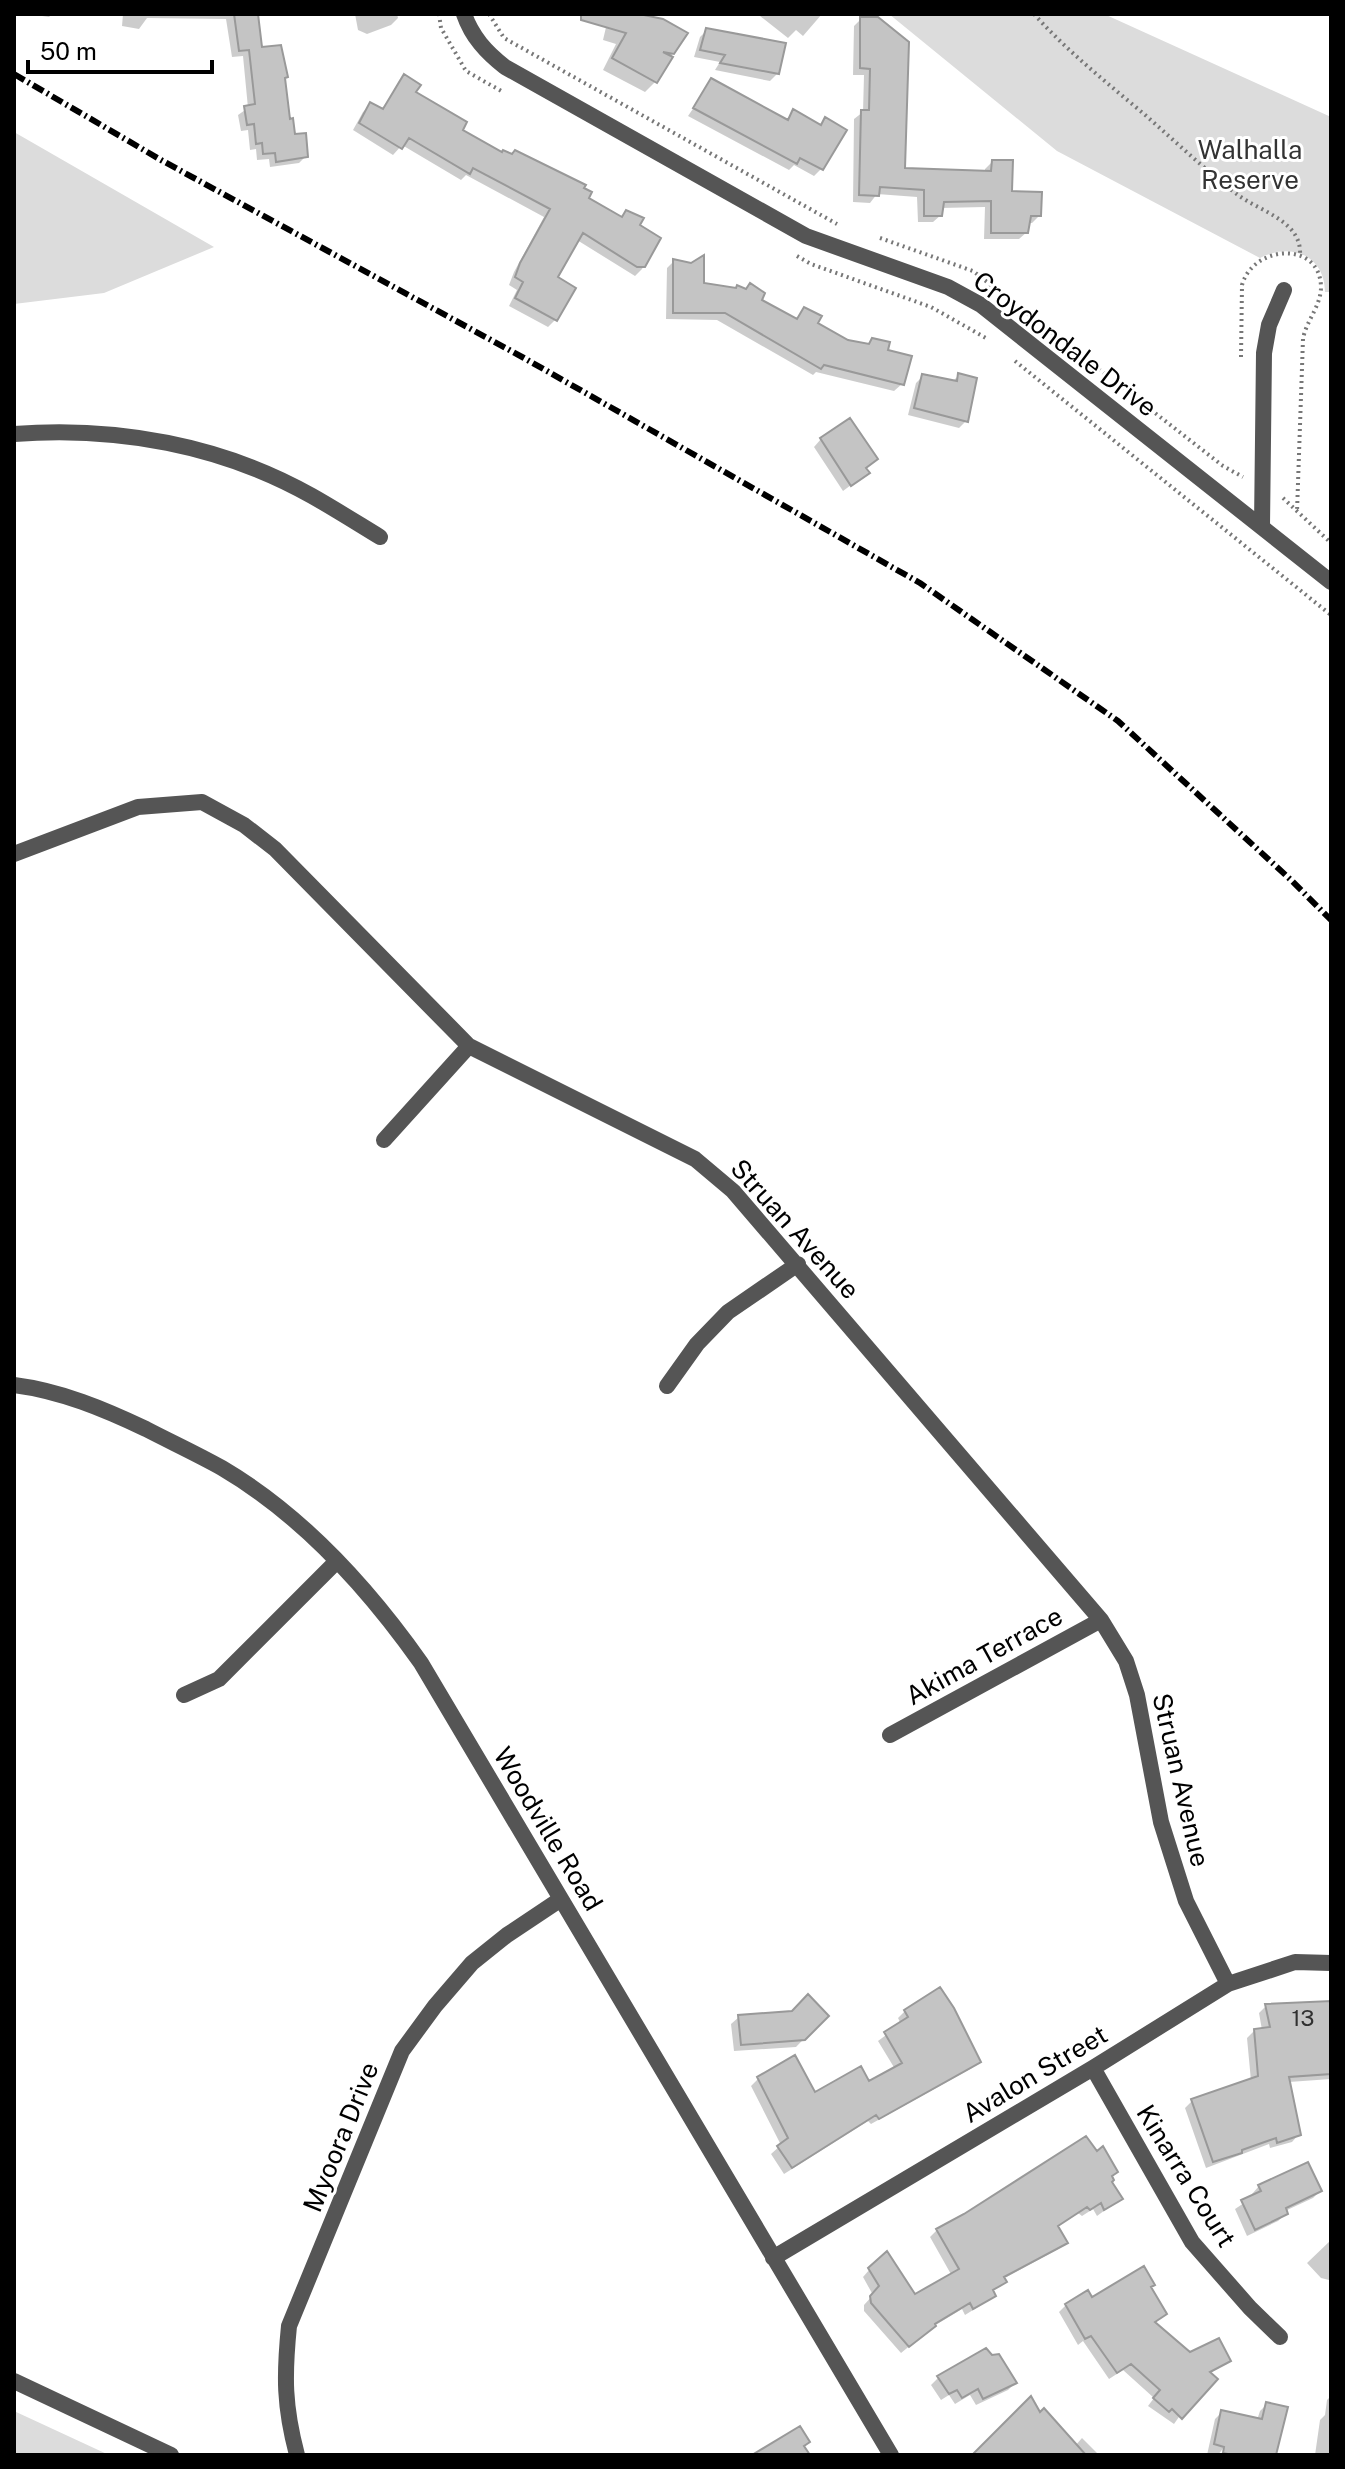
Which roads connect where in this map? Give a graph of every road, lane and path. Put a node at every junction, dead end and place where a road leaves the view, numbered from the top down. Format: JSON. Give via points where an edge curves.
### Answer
{"nodes":[{"id":1,"x":439,"y":14,"type":"edge"},
{"id":2,"x":464,"y":14,"type":"edge"},
{"id":3,"x":1034,"y":14,"type":"edge"},
{"id":4,"x":508,"y":94,"type":"dead end"},
{"id":5,"x":797,"y":256,"type":"dead end"},
{"id":6,"x":1300,"y":256,"type":"dead end"},
{"id":7,"x":1284,"y":290,"type":"dead end"},
{"id":8,"x":987,"y":338,"type":"dead end"},
{"id":9,"x":1011,"y":358,"type":"dead end"},
{"id":10,"x":14,"y":434,"type":"edge"},
{"id":11,"x":1262,"y":526,"type":"junction"},
{"id":12,"x":380,"y":537,"type":"dead end"},
{"id":13,"x":1331,"y":582,"type":"edge"},
{"id":14,"x":1331,"y":615,"type":"edge"},
{"id":15,"x":14,"y":854,"type":"edge"},
{"id":16,"x":469,"y":1046,"type":"junction"},
{"id":17,"x":384,"y":1140,"type":"dead end"},
{"id":18,"x":798,"y":1264,"type":"junction"},
{"id":19,"x":14,"y":1385,"type":"edge"},
{"id":20,"x":667,"y":1386,"type":"dead end"},
{"id":21,"x":337,"y":1561,"type":"junction"},
{"id":22,"x":1101,"y":1620,"type":"junction"},
{"id":23,"x":184,"y":1695,"type":"dead end"},
{"id":24,"x":890,"y":1735,"type":"dead end"},
{"id":25,"x":561,"y":1899,"type":"junction"},
{"id":26,"x":1331,"y":1963,"type":"edge"},
{"id":27,"x":1228,"y":1984,"type":"junction"},
{"id":28,"x":1093,"y":2068,"type":"junction"},
{"id":29,"x":773,"y":2258,"type":"junction"},
{"id":30,"x":1280,"y":2337,"type":"dead end"},
{"id":31,"x":14,"y":2381,"type":"edge"},
{"id":32,"x":171,"y":2455,"type":"edge"},
{"id":33,"x":297,"y":2455,"type":"edge"},
{"id":34,"x":891,"y":2455,"type":"edge"}],
"edges":[{"from":1,"to":4,"type":"path","via":[[441,28],[466,71]]},
{"from":2,"to":11,"type":"street","name":"Croydondale Drive","via":[[475,38],[505,67],[806,236],[948,287],[981,305]]},
{"from":3,"to":6,"type":"path","via":[[1238,195],[1287,224],[1295,232]]},
{"from":5,"to":8,"type":"path","via":[[931,307]]},
{"from":7,"to":11,"type":"street","via":[[1264,353]]},
{"from":9,"to":14,"type":"path"},
{"from":10,"to":12,"type":"street","via":[[77,432],[174,443],[296,488]]},
{"from":11,"to":13,"type":"street","name":"Croydondale Drive"},
{"from":15,"to":16,"type":"street","name":"Struan Avenue","via":[[138,807],[202,802],[275,849]]},
{"from":16,"to":17,"type":"street"},
{"from":16,"to":18,"type":"street","name":"Struan Avenue","via":[[695,1159],[733,1191]]},
{"from":18,"to":20,"type":"street","via":[[728,1312]]},
{"from":18,"to":22,"type":"street","name":"Struan Avenue"},
{"from":19,"to":21,"type":"street","name":"Woodville Road","via":[[86,1402],[213,1463],[293,1520]]},
{"from":21,"to":23,"type":"street","via":[[219,1679]]},
{"from":21,"to":25,"type":"street","name":"Woodville Road","via":[[421,1663]]},
{"from":22,"to":24,"type":"street","name":"Akima Terrace"},
{"from":22,"to":27,"type":"street","name":"Struan Avenue","via":[[1126,1661],[1137,1695],[1161,1822],[1186,1901]]},
{"from":25,"to":29,"type":"street","name":"Woodville Road"},
{"from":25,"to":33,"type":"street","name":"Myoora Drive","via":[[472,1963],[402,2051],[289,2326],[284,2374],[287,2418]]},
{"from":26,"to":27,"type":"street","name":"Avalon Street","via":[[1295,1962]]},
{"from":27,"to":28,"type":"street","name":"Avalon Street"},
{"from":28,"to":29,"type":"street","name":"Avalon Street"},
{"from":28,"to":30,"type":"street","name":"Kinarra Court","via":[[1192,2242]]},
{"from":29,"to":34,"type":"street","name":"Woodville Road"},
{"from":31,"to":32,"type":"street"}]}
